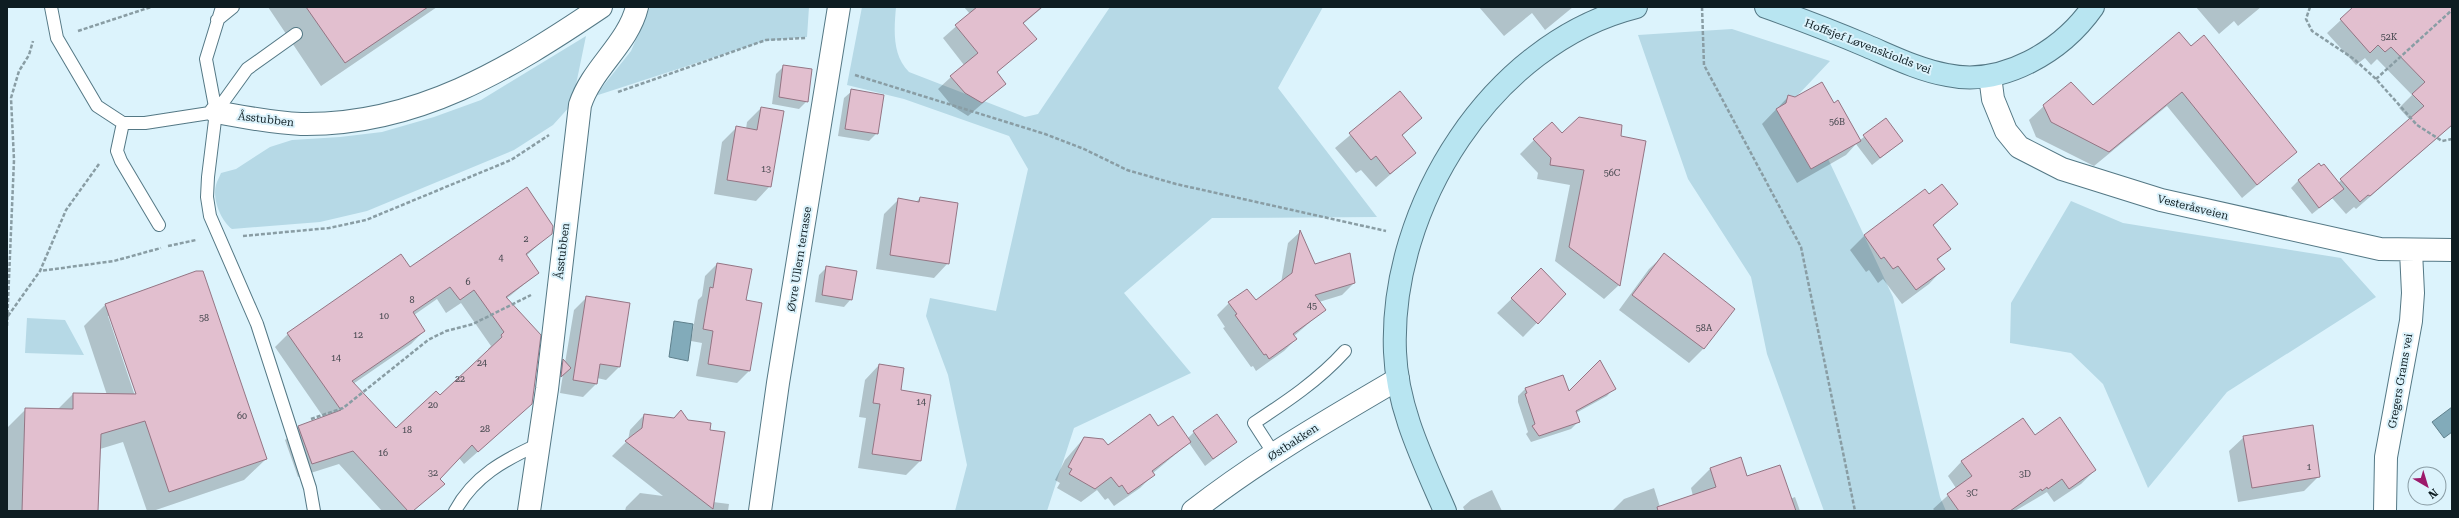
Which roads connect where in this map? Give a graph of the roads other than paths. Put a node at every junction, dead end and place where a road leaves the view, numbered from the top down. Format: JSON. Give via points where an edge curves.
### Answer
{"nodes":[{"id":1,"x":51,"y":7,"type":"edge"},
{"id":2,"x":222,"y":7,"type":"edge"},
{"id":3,"x":233,"y":7,"type":"edge"},
{"id":4,"x":601,"y":7,"type":"edge"},
{"id":5,"x":638,"y":7,"type":"edge"},
{"id":6,"x":839,"y":7,"type":"edge"},
{"id":7,"x":1636,"y":7,"type":"edge"},
{"id":8,"x":1766,"y":7,"type":"edge"},
{"id":9,"x":2093,"y":7,"type":"edge"},
{"id":10,"x":217,"y":20,"type":"junction"},
{"id":11,"x":296,"y":34,"type":"dead end"},
{"id":12,"x":1990,"y":76,"type":"junction"},
{"id":13,"x":216,"y":112,"type":"junction"},
{"id":14,"x":123,"y":123,"type":"junction"},
{"id":15,"x":159,"y":225,"type":"dead end"},
{"id":16,"x":2452,"y":250,"type":"edge"},
{"id":17,"x":2411,"y":251,"type":"junction"},
{"id":18,"x":1345,"y":351,"type":"dead end"},
{"id":19,"x":1398,"y":379,"type":"junction"},
{"id":20,"x":539,"y":444,"type":"junction"},
{"id":21,"x":1274,"y":454,"type":"junction"},
{"id":22,"x":314,"y":511,"type":"edge"},
{"id":23,"x":455,"y":511,"type":"edge"},
{"id":24,"x":529,"y":511,"type":"edge"},
{"id":25,"x":760,"y":511,"type":"edge"},
{"id":26,"x":1193,"y":511,"type":"edge"},
{"id":27,"x":1445,"y":511,"type":"edge"},
{"id":28,"x":2385,"y":511,"type":"edge"}],
"edges":[{"from":1,"to":14,"type":"lane","via":[[57,38],[97,106]]},
{"from":2,"to":10,"type":"lane"},
{"from":3,"to":10,"type":"lane"},
{"from":4,"to":13,"type":"street","name":"Åsstubben","via":[[492,76],[452,94],[411,108],[342,122],[300,124]]},
{"from":5,"to":20,"type":"street","name":"Åsstubben","via":[[625,33],[592,78],[578,113]]},
{"from":6,"to":25,"type":"street","name":"Øvre Ullern terrasse","via":[[778,383]]},
{"from":7,"to":19,"type":"street","via":[[1614,12],[1580,28],[1542,53],[1480,108],[1457,140],[1423,206],[1400,285],[1394,323]]},
{"from":8,"to":12,"type":"street","name":"Hoffsjef Løvenskiolds vei","via":[[1948,76]]},
{"from":9,"to":12,"type":"street","name":"Hoffsjef Løvenskiolds vei","via":[[2069,35],[2047,52],[2018,67]]},
{"from":10,"to":13,"type":"lane","via":[[206,59]]},
{"from":11,"to":13,"type":"lane","via":[[247,69]]},
{"from":12,"to":17,"type":"street","name":"Vesteråsveien","via":[[1992,99],[2006,132],[2019,147],[2062,169],[2161,200],[2228,216],[2380,249]]},
{"from":13,"to":14,"type":"lane","name":"Åsstubben","via":[[144,123]]},
{"from":13,"to":22,"type":"lane","via":[[207,197],[213,228],[235,271],[257,324],[310,488]]},
{"from":14,"to":15,"type":"lane","via":[[117,151],[127,173]]},
{"from":16,"to":17,"type":"street","name":"Vesteråsveien"},
{"from":17,"to":28,"type":"street","name":"Gregers Grams vei","via":[[2411,321],[2386,457]]},
{"from":18,"to":21,"type":"lane","via":[[1326,371],[1284,404],[1254,423]]},
{"from":19,"to":21,"type":"street","name":"Østbakken"},
{"from":19,"to":27,"type":"street","via":[[1408,422]]},
{"from":20,"to":23,"type":"lane","via":[[487,471],[468,491]]},
{"from":20,"to":24,"type":"street","name":"Åsstubben"},
{"from":21,"to":26,"type":"street","name":"Østbakken","via":[[1222,488]]}]}
